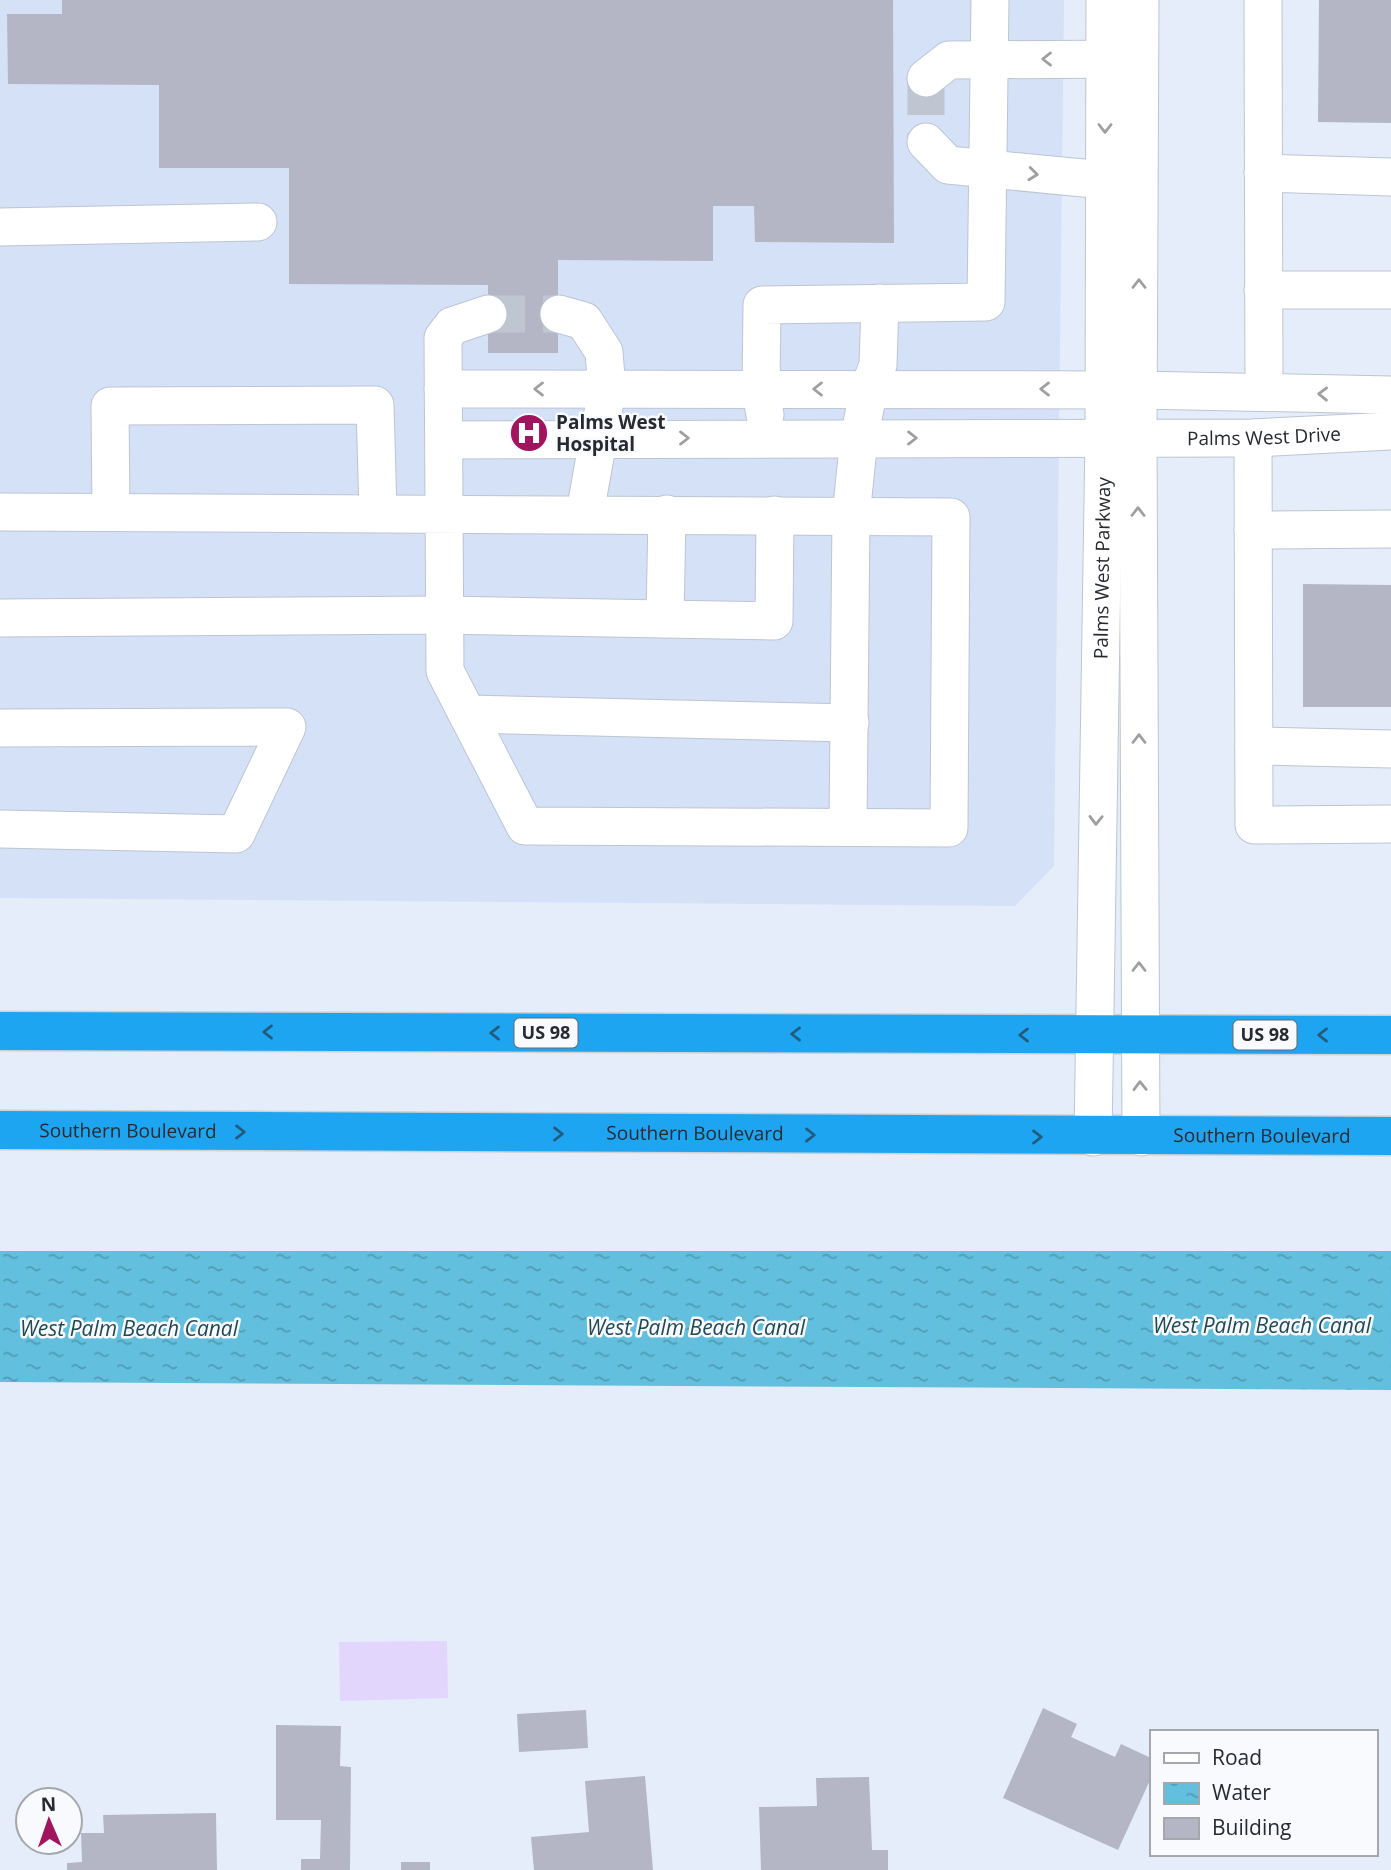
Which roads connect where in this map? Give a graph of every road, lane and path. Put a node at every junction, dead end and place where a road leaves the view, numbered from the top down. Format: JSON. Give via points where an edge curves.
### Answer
{"nodes":[{"id":1,"x":990,"y":0,"type":"edge"},
{"id":2,"x":1105,"y":0,"type":"edge"},
{"id":3,"x":1140,"y":0,"type":"edge"},
{"id":4,"x":1263,"y":0,"type":"edge"},
{"id":5,"x":1122,"y":59,"type":"junction"},
{"id":6,"x":989,"y":60,"type":"junction"},
{"id":7,"x":926,"y":78,"type":"dead end"},
{"id":8,"x":926,"y":142,"type":"dead end"},
{"id":9,"x":988,"y":169,"type":"junction"},
{"id":10,"x":1263,"y":173,"type":"junction"},
{"id":11,"x":1391,"y":177,"type":"edge"},
{"id":12,"x":1104,"y":180,"type":"junction"},
{"id":13,"x":258,"y":222,"type":"dead end"},
{"id":14,"x":0,"y":227,"type":"edge"},
{"id":15,"x":1263,"y":290,"type":"junction"},
{"id":16,"x":1391,"y":290,"type":"edge"},
{"id":17,"x":880,"y":303,"type":"junction"},
{"id":18,"x":488,"y":314,"type":"tunnel mouth"},
{"id":19,"x":559,"y":314,"type":"tunnel mouth"},
{"id":20,"x":443,"y":389,"type":"junction"},
{"id":21,"x":869,"y":389,"type":"junction"},
{"id":22,"x":607,"y":390,"type":"junction"},
{"id":23,"x":761,"y":390,"type":"junction"},
{"id":24,"x":1121,"y":390,"type":"junction"},
{"id":25,"x":1264,"y":393,"type":"junction"},
{"id":26,"x":1391,"y":396,"type":"edge"},
{"id":27,"x":1391,"y":431,"type":"edge"},
{"id":28,"x":1121,"y":437,"type":"junction"},
{"id":29,"x":600,"y":438,"type":"junction"},
{"id":30,"x":859,"y":438,"type":"junction"},
{"id":31,"x":1253,"y":438,"type":"junction"},
{"id":32,"x":769,"y":439,"type":"junction"},
{"id":33,"x":444,"y":440,"type":"junction"},
{"id":34,"x":0,"y":512,"type":"edge"},
{"id":35,"x":111,"y":512,"type":"junction"},
{"id":36,"x":378,"y":512,"type":"junction"},
{"id":37,"x":444,"y":512,"type":"junction"},
{"id":38,"x":585,"y":513,"type":"junction"},
{"id":39,"x":667,"y":514,"type":"junction"},
{"id":40,"x":775,"y":515,"type":"junction"},
{"id":41,"x":851,"y":516,"type":"junction"},
{"id":42,"x":1391,"y":528,"type":"edge"},
{"id":43,"x":1253,"y":530,"type":"junction"},
{"id":44,"x":445,"y":615,"type":"junction"},
{"id":45,"x":0,"y":618,"type":"edge"},
{"id":46,"x":665,"y":619,"type":"junction"},
{"id":47,"x":467,"y":714,"type":"junction"},
{"id":48,"x":850,"y":723,"type":"junction"},
{"id":49,"x":0,"y":728,"type":"edge"},
{"id":50,"x":1254,"y":746,"type":"junction"},
{"id":51,"x":1391,"y":749,"type":"edge"},
{"id":52,"x":1391,"y":824,"type":"edge"},
{"id":53,"x":848,"y":827,"type":"junction"},
{"id":54,"x":0,"y":829,"type":"edge"},
{"id":55,"x":0,"y":1031,"type":"edge"},
{"id":56,"x":1092,"y":1035,"type":"junction"},
{"id":57,"x":1139,"y":1035,"type":"junction"},
{"id":58,"x":1391,"y":1035,"type":"edge"},
{"id":59,"x":0,"y":1130,"type":"edge"},
{"id":60,"x":1391,"y":1136,"type":"edge"},
{"id":61,"x":1093,"y":1137,"type":"junction"},
{"id":62,"x":1141,"y":1137,"type":"junction"}],
"edges":[{"from":1,"to":6,"type":"street"},
{"from":2,"to":5,"type":"street","name":"Palms West Parkway"},
{"from":3,"to":5,"type":"street","name":"Palms West Parkway"},
{"from":4,"to":10,"type":"street"},
{"from":5,"to":6,"type":"street","one_way":true},
{"from":5,"to":12,"type":"street","name":"Palms West Parkway","one_way":true},
{"from":24,"to":5,"type":"street","name":"Palms West Parkway","one_way":true},
{"from":6,"to":7,"type":"street","via":[[949,60]]},
{"from":6,"to":9,"type":"street"},
{"from":8,"to":9,"type":"street","via":[[948,165]]},
{"from":9,"to":12,"type":"street","one_way":true},
{"from":9,"to":17,"type":"street","via":[[986,302]]},
{"from":10,"to":11,"type":"street"},
{"from":10,"to":15,"type":"street"},
{"from":12,"to":24,"type":"street","name":"Palms West Parkway"},
{"from":13,"to":14,"type":"street"},
{"from":15,"to":16,"type":"street"},
{"from":15,"to":25,"type":"street"},
{"from":17,"to":21,"type":"street","via":[[878,365]]},
{"from":17,"to":23,"type":"street","via":[[762,305]]},
{"from":18,"to":20,"type":"street","via":[[452,326],[443,338]]},
{"from":19,"to":22,"type":"street","via":[[584,321],[596,336],[604,352]]},
{"from":22,"to":20,"type":"street","name":"Palms West Drive","one_way":true},
{"from":20,"to":33,"type":"street"},
{"from":21,"to":23,"type":"street","name":"Palms West Drive","one_way":true},
{"from":24,"to":21,"type":"street","name":"Palms West Drive","one_way":true},
{"from":21,"to":30,"type":"street"},
{"from":22,"to":23,"type":"street","name":"Palms West Drive"},
{"from":22,"to":29,"type":"street"},
{"from":23,"to":32,"type":"street"},
{"from":24,"to":25,"type":"street","name":"Palms West Drive"},
{"from":24,"to":28,"type":"street","name":"Palms West Parkway"},
{"from":26,"to":25,"type":"street","name":"Palms West Drive","one_way":true},
{"from":27,"to":31,"type":"street","name":"Palms West Drive"},
{"from":30,"to":28,"type":"street","name":"Palms West Drive","one_way":true},
{"from":28,"to":31,"type":"street","name":"Palms West Drive"},
{"from":28,"to":56,"type":"street","name":"Palms West Parkway","one_way":true},
{"from":57,"to":28,"type":"street","name":"Palms West Parkway","one_way":true},
{"from":29,"to":32,"type":"street","name":"Palms West Drive","one_way":true},
{"from":29,"to":33,"type":"street","name":"Palms West Drive"},
{"from":29,"to":38,"type":"street"},
{"from":30,"to":32,"type":"street","name":"Palms West Drive"},
{"from":30,"to":41,"type":"street"},
{"from":31,"to":43,"type":"street"},
{"from":33,"to":37,"type":"street"},
{"from":34,"to":35,"type":"street"},
{"from":35,"to":36,"type":"street"},
{"from":35,"to":36,"type":"street","via":[[110,407],[375,405]]},
{"from":36,"to":37,"type":"street"},
{"from":37,"to":38,"type":"street"},
{"from":37,"to":44,"type":"street"},
{"from":38,"to":39,"type":"street"},
{"from":39,"to":40,"type":"street"},
{"from":39,"to":46,"type":"street"},
{"from":40,"to":41,"type":"street"},
{"from":40,"to":46,"type":"street","via":[[774,621]]},
{"from":41,"to":48,"type":"street"},
{"from":41,"to":53,"type":"street","via":[[951,516],[949,828]]},
{"from":42,"to":43,"type":"street"},
{"from":43,"to":50,"type":"street"},
{"from":44,"to":45,"type":"street"},
{"from":44,"to":46,"type":"street"},
{"from":44,"to":47,"type":"street","via":[[445,671]]},
{"from":47,"to":48,"type":"street"},
{"from":47,"to":53,"type":"street","via":[[525,826]]},
{"from":48,"to":53,"type":"street"},
{"from":49,"to":54,"type":"street","via":[[287,727],[236,834]]},
{"from":50,"to":51,"type":"street"},
{"from":50,"to":52,"type":"street","via":[[1254,825]]},
{"from":56,"to":55,"type":"highway","number":"US 98","one_way":true},
{"from":56,"to":57,"type":"highway","number":"US 98"},
{"from":56,"to":61,"type":"street","name":"Palms West Parkway"},
{"from":58,"to":57,"type":"highway","number":"US 98","one_way":true},
{"from":62,"to":57,"type":"street","name":"Palms West Parkway","one_way":true},
{"from":59,"to":61,"type":"highway","name":"Southern Boulevard","one_way":true},
{"from":60,"to":62,"type":"highway","name":"Southern Boulevard"},
{"from":61,"to":62,"type":"highway","name":"Southern Boulevard"}]}
